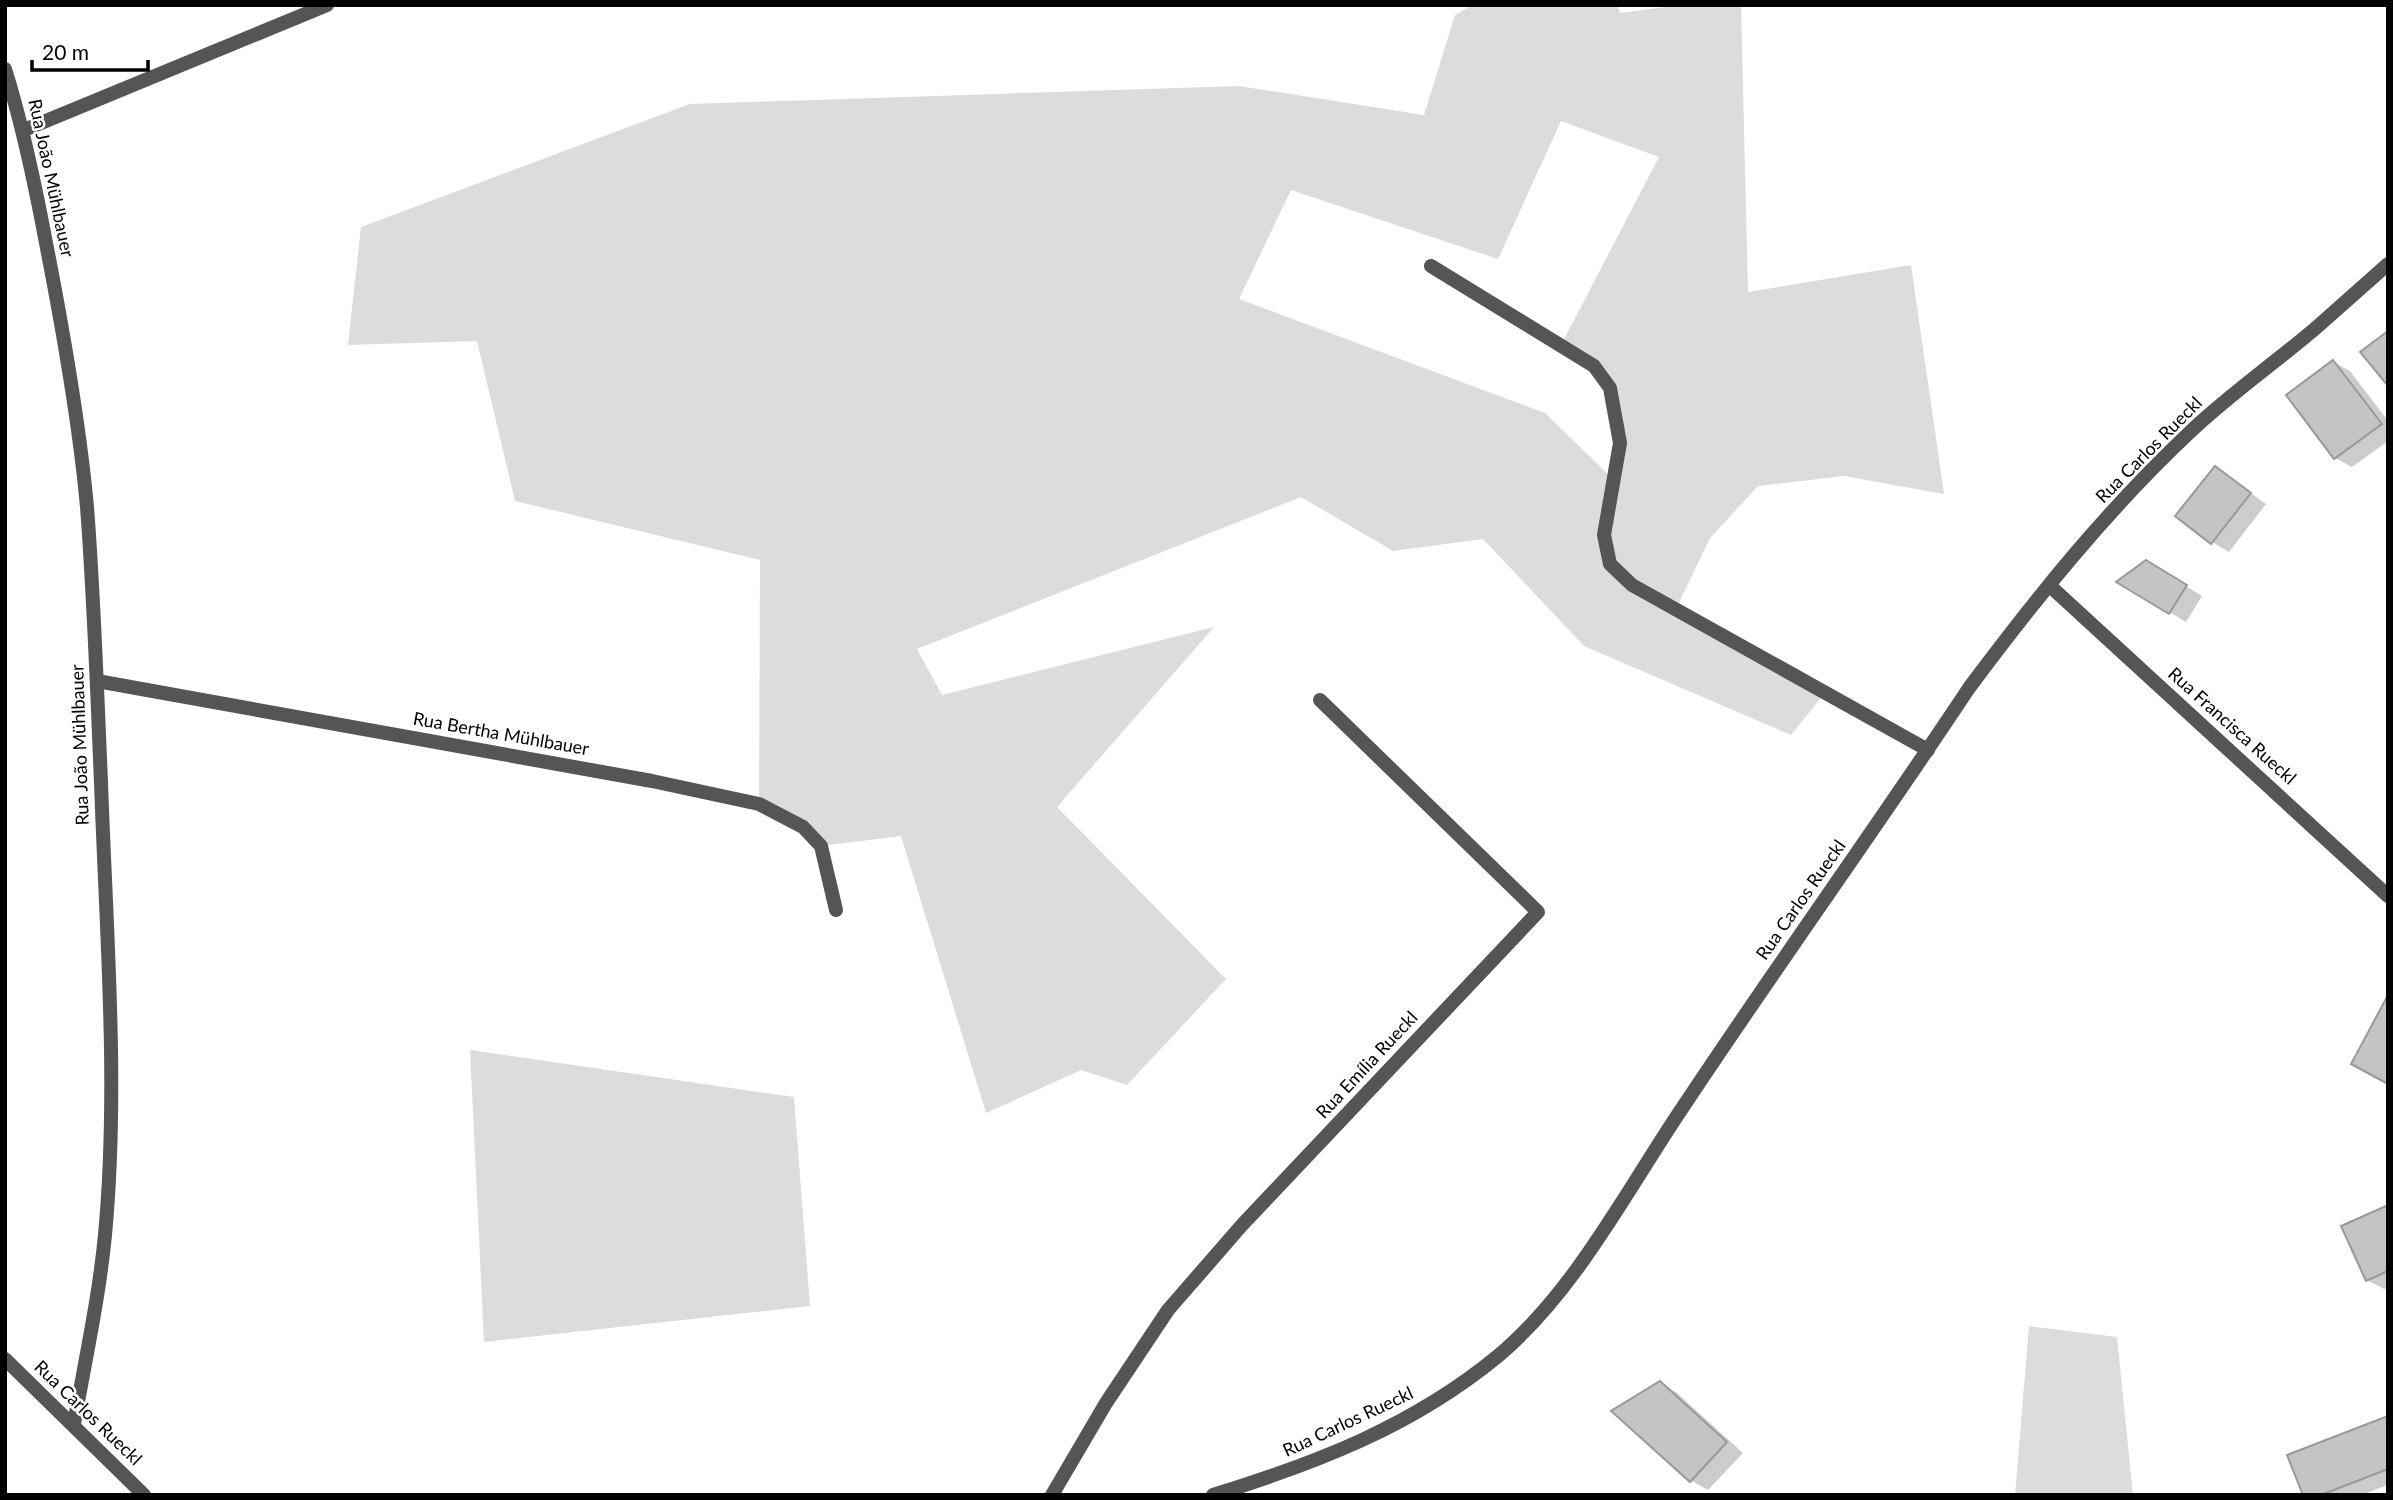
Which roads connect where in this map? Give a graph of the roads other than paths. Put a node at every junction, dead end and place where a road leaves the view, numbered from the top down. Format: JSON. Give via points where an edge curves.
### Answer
{"nodes":[{"id":1,"x":327,"y":5,"type":"edge"},
{"id":2,"x":5,"y":69,"type":"edge"},
{"id":3,"x":24,"y":130,"type":"junction"},
{"id":4,"x":2388,"y":264,"type":"edge"},
{"id":5,"x":1431,"y":266,"type":"dead end"},
{"id":6,"x":2050,"y":586,"type":"junction"},
{"id":7,"x":97,"y":681,"type":"junction"},
{"id":8,"x":1320,"y":700,"type":"dead end"},
{"id":9,"x":1928,"y":750,"type":"junction"},
{"id":10,"x":2388,"y":896,"type":"edge"},
{"id":11,"x":835,"y":910,"type":"dead end"},
{"id":12,"x":5,"y":1359,"type":"edge"},
{"id":13,"x":74,"y":1424,"type":"junction"},
{"id":14,"x":144,"y":1495,"type":"edge"},
{"id":15,"x":1052,"y":1495,"type":"edge"},
{"id":16,"x":1213,"y":1495,"type":"edge"}],
"edges":[{"from":1,"to":3,"type":"street"},
{"from":2,"to":3,"type":"street","name":"Rua João Mühlbauer"},
{"from":3,"to":7,"type":"street","name":"Rua João Mühlbauer","via":[[76,419],[87,506]]},
{"from":4,"to":6,"type":"street","name":"Rua Carlos Rueckl","via":[[2189,433],[2136,486]]},
{"from":5,"to":9,"type":"street","via":[[1594,366],[1610,388],[1620,443],[1604,535],[1610,564],[1632,585]]},
{"from":6,"to":9,"type":"street","name":"Rua Carlos Rueckl","via":[[2004,641]]},
{"from":6,"to":10,"type":"street","name":"Rua Francisca Rueckl"},
{"from":7,"to":11,"type":"street","name":"Rua Bertha Mühlbauer","via":[[759,804],[803,827],[821,846]]},
{"from":7,"to":13,"type":"street","name":"Rua João Mühlbauer","via":[[111,1128],[105,1235]]},
{"from":8,"to":15,"type":"street","name":"Rua Emília Rueckl","via":[[1538,912],[1175,1302]]},
{"from":9,"to":16,"type":"street","name":"Rua Carlos Rueckl","via":[[1683,1106],[1613,1216],[1535,1319],[1500,1354],[1404,1421],[1278,1475]]},
{"from":12,"to":13,"type":"street","name":"Rua Carlos Rueckl"},
{"from":13,"to":14,"type":"street","name":"Rua Carlos Rueckl"}]}
